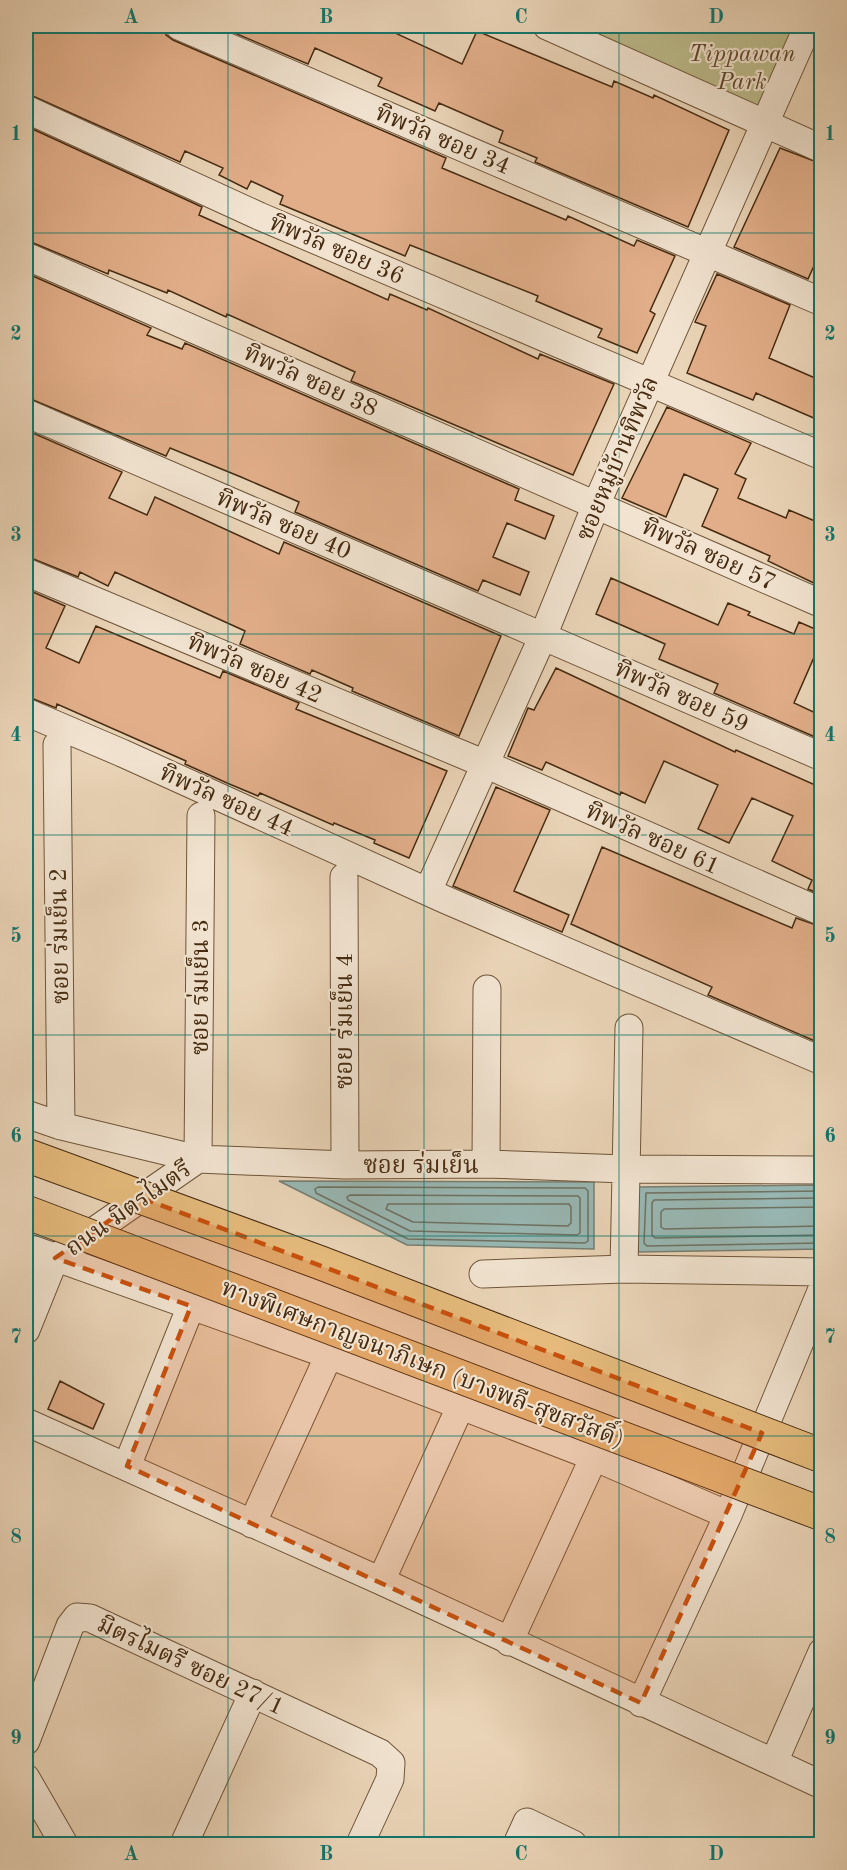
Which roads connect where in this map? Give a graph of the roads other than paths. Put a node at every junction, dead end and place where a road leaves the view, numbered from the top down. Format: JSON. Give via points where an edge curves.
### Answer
{"nodes":[{"id":1,"x":179,"y":26,"type":"edge"},
{"id":2,"x":547,"y":26,"type":"edge"},
{"id":3,"x":808,"y":26,"type":"edge"},
{"id":4,"x":26,"y":109,"type":"edge"},
{"id":5,"x":764,"y":123,"type":"junction"},
{"id":6,"x":822,"y":149,"type":"edge"},
{"id":7,"x":707,"y":252,"type":"junction"},
{"id":8,"x":26,"y":256,"type":"edge"},
{"id":9,"x":822,"y":302,"type":"edge"},
{"id":10,"x":650,"y":381,"type":"junction"},
{"id":11,"x":26,"y":413,"type":"edge"},
{"id":12,"x":822,"y":456,"type":"edge"},
{"id":13,"x":596,"y":505,"type":"junction"},
{"id":14,"x":26,"y":572,"type":"edge"},
{"id":15,"x":822,"y":604,"type":"edge"},
{"id":16,"x":543,"y":636,"type":"junction"},
{"id":17,"x":26,"y":712,"type":"edge"},
{"id":18,"x":57,"y":746,"type":"dead end"},
{"id":19,"x":822,"y":757,"type":"edge"},
{"id":20,"x":485,"y":764,"type":"junction"},
{"id":21,"x":201,"y":816,"type":"dead end"},
{"id":22,"x":344,"y":877,"type":"dead end"},
{"id":23,"x":428,"y":891,"type":"junction"},
{"id":24,"x":822,"y":912,"type":"edge"},
{"id":25,"x":487,"y":989,"type":"dead end"},
{"id":26,"x":629,"y":1028,"type":"dead end"},
{"id":27,"x":822,"y":1061,"type":"edge"},
{"id":28,"x":26,"y":1114,"type":"edge"},
{"id":29,"x":61,"y":1126,"type":"junction"},
{"id":30,"x":26,"y":1155,"type":"edge"},
{"id":31,"x":198,"y":1159,"type":"junction"},
{"id":32,"x":486,"y":1164,"type":"junction"},
{"id":33,"x":345,"y":1165,"type":"junction"},
{"id":34,"x":625,"y":1169,"type":"junction"},
{"id":35,"x":822,"y":1170,"type":"edge"},
{"id":36,"x":26,"y":1212,"type":"edge"},
{"id":37,"x":26,"y":1247,"type":"edge"},
{"id":38,"x":55,"y":1258,"type":"junction"},
{"id":39,"x":624,"y":1269,"type":"junction"},
{"id":40,"x":822,"y":1272,"type":"edge"},
{"id":41,"x":26,"y":1273,"type":"edge"},
{"id":42,"x":483,"y":1274,"type":"dead end"},
{"id":43,"x":822,"y":1289,"type":"edge"},
{"id":44,"x":192,"y":1306,"type":"junction"},
{"id":45,"x":26,"y":1330,"type":"edge"},
{"id":46,"x":329,"y":1355,"type":"junction"},
{"id":47,"x":461,"y":1405,"type":"junction"},
{"id":48,"x":26,"y":1422,"type":"edge"},
{"id":49,"x":822,"y":1456,"type":"edge"},
{"id":50,"x":594,"y":1457,"type":"junction"},
{"id":51,"x":127,"y":1466,"type":"junction"},
{"id":52,"x":822,"y":1514,"type":"edge"},
{"id":53,"x":728,"y":1515,"type":"junction"},
{"id":54,"x":252,"y":1524,"type":"junction"},
{"id":55,"x":381,"y":1581,"type":"junction"},
{"id":56,"x":509,"y":1642,"type":"junction"},
{"id":57,"x":822,"y":1652,"type":"edge"},
{"id":58,"x":253,"y":1693,"type":"junction"},
{"id":59,"x":641,"y":1703,"type":"junction"},
{"id":60,"x":26,"y":1741,"type":"edge"},
{"id":61,"x":774,"y":1762,"type":"junction"},
{"id":62,"x":26,"y":1778,"type":"edge"},
{"id":63,"x":822,"y":1785,"type":"edge"},
{"id":64,"x":64,"y":1845,"type":"edge"},
{"id":65,"x":184,"y":1845,"type":"edge"},
{"id":66,"x":360,"y":1845,"type":"edge"},
{"id":67,"x":517,"y":1845,"type":"edge"},
{"id":68,"x":573,"y":1845,"type":"edge"}],
"edges":[{"from":1,"to":7,"type":"street","name":"ทิพวัล ซอย 34"},
{"from":2,"to":5,"type":"street"},
{"from":3,"to":5,"type":"street","name":"ซอยหมู่บ้านทิพวัล"},
{"from":4,"to":10,"type":"street","name":"ทิพวัล ซอย 36","via":[[259,216]]},
{"from":5,"to":6,"type":"street"},
{"from":5,"to":7,"type":"street","name":"ซอยหมู่บ้านทิพวัล"},
{"from":7,"to":9,"type":"street","name":"ทิพวัล ซอย 34"},
{"from":7,"to":10,"type":"street","name":"ซอยหมู่บ้านทิพวัล"},
{"from":8,"to":13,"type":"street","name":"ทิพวัล ซอย 38"},
{"from":10,"to":12,"type":"street","name":"ทิพวัล ซอย 36"},
{"from":10,"to":13,"type":"street","name":"ซอยหมู่บ้านทิพวัล"},
{"from":11,"to":16,"type":"street","name":"ทิพวัล ซอย 40"},
{"from":13,"to":15,"type":"street","name":"ทิพวัล ซอย 57"},
{"from":13,"to":16,"type":"street","name":"ซอยหมู่บ้านทิพวัล"},
{"from":14,"to":20,"type":"street","name":"ทิพวัล ซอย 42"},
{"from":16,"to":19,"type":"street","name":"ทิพวัล ซอย 59"},
{"from":16,"to":20,"type":"street","name":"ซอยหมู่บ้านทิพวัล"},
{"from":17,"to":23,"type":"street","name":"ทิพวัล ซอย 44"},
{"from":18,"to":29,"type":"street","name":"ซอย ร่มเย็น 2"},
{"from":20,"to":23,"type":"street","name":"ซอยหมู่บ้านทิพวัล"},
{"from":20,"to":24,"type":"street","name":"ทิพวัล ซอย 61"},
{"from":21,"to":31,"type":"street","name":"ซอย ร่มเย็น 3"},
{"from":22,"to":33,"type":"street","name":"ซอย ร่มเย็น 4"},
{"from":23,"to":27,"type":"street","name":"ทิพวัล ซอย 44"},
{"from":25,"to":32,"type":"street"},
{"from":26,"to":34,"type":"street"},
{"from":28,"to":29,"type":"street","name":"ซอย ร่มเย็น"},
{"from":29,"to":31,"type":"street","name":"ซอย ร่มเย็น"},
{"from":30,"to":49,"type":"highway","bridge":true,"via":[[321,1263]]},
{"from":31,"to":33,"type":"street","name":"ซอย ร่มเย็น"},
{"from":31,"to":38,"type":"street","name":"ถนน มิตรไมตรี"},
{"from":32,"to":33,"type":"street","name":"ซอย ร่มเย็น"},
{"from":32,"to":34,"type":"street","name":"ซอย ร่มเย็น"},
{"from":34,"to":35,"type":"street","name":"ซอย ร่มเย็น"},
{"from":34,"to":39,"type":"street"},
{"from":36,"to":52,"type":"highway","name":"ทางพิเศษกาญจนาภิเษก (บางพลี-สุขสวัสดิ์)","bridge":true},
{"from":37,"to":38,"type":"street"},
{"from":38,"to":41,"type":"street","name":"ถนน มิตรไมตรี"},
{"from":38,"to":44,"type":"street"},
{"from":38,"to":45,"type":"street"},
{"from":39,"to":40,"type":"street"},
{"from":39,"to":42,"type":"street"},
{"from":43,"to":53,"type":"street"},
{"from":44,"to":46,"type":"street"},
{"from":44,"to":51,"type":"street"},
{"from":46,"to":47,"type":"street"},
{"from":46,"to":54,"type":"street"},
{"from":47,"to":50,"type":"street"},
{"from":47,"to":55,"type":"street"},
{"from":48,"to":51,"type":"street"},
{"from":50,"to":53,"type":"street"},
{"from":50,"to":56,"type":"street"},
{"from":51,"to":54,"type":"street"},
{"from":53,"to":59,"type":"street"},
{"from":54,"to":55,"type":"street"},
{"from":55,"to":56,"type":"street"},
{"from":56,"to":59,"type":"street"},
{"from":57,"to":61,"type":"street"},
{"from":58,"to":60,"type":"street","name":"มิตรไมตรี ซอย 27/1","via":[[90,1618],[77,1617],[70,1626]]},
{"from":58,"to":65,"type":"street"},
{"from":58,"to":66,"type":"street","name":"มิตรไมตรี ซอย 27/1","via":[[380,1753],[391,1763],[390,1779]]},
{"from":59,"to":61,"type":"street"},
{"from":61,"to":63,"type":"street"},
{"from":62,"to":64,"type":"street"},
{"from":67,"to":68,"type":"street","via":[[526,1822]]}]}
